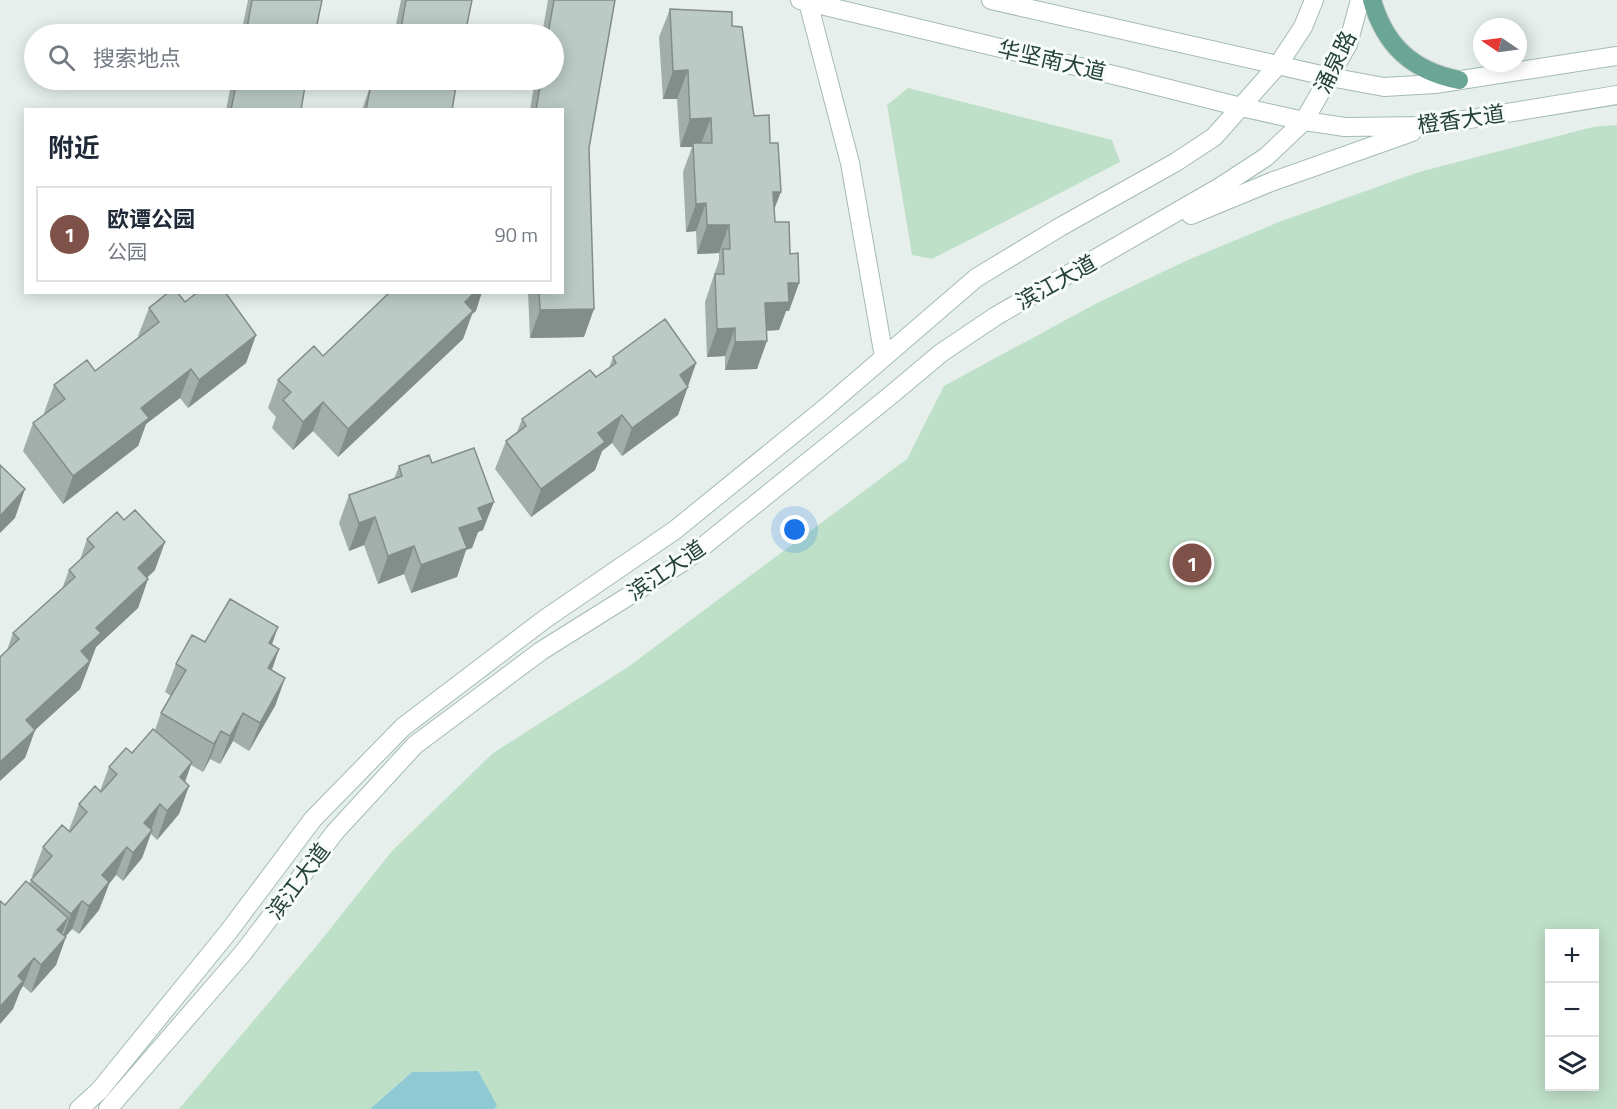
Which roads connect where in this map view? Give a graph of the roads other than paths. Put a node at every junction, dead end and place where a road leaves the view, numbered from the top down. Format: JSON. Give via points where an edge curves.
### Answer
{"nodes":[{"id":1,"x":991,"y":0,"type":"edge"},
{"id":2,"x":1314,"y":0,"type":"edge"},
{"id":3,"x":1360,"y":0,"type":"edge"},
{"id":4,"x":1372,"y":0,"type":"edge"},
{"id":5,"x":804,"y":1,"type":"edge"},
{"id":6,"x":1617,"y":56,"type":"edge"},
{"id":7,"x":1278,"y":65,"type":"junction"},
{"id":8,"x":1330,"y":77,"type":"junction"},
{"id":9,"x":1459,"y":80,"type":"junction"},
{"id":10,"x":1617,"y":95,"type":"edge"},
{"id":11,"x":1241,"y":107,"type":"junction"},
{"id":12,"x":1304,"y":121,"type":"junction"},
{"id":13,"x":1426,"y":126,"type":"junction"},
{"id":14,"x":1102,"y":256,"type":"junction"},
{"id":15,"x":884,"y":357,"type":"junction"},
{"id":16,"x":79,"y":1109,"type":"edge"},
{"id":17,"x":108,"y":1109,"type":"edge"}],
"edges":[{"from":1,"to":7,"type":"main road","name":"华坚南大道"},
{"from":2,"to":7,"type":"main road","name":"涌泉路","via":[[1303,27]]},
{"from":3,"to":8,"type":"main road","name":"涌泉路","via":[[1348,44]]},
{"from":4,"to":9,"type":"main road","via":[[1395,47],[1424,69]]},
{"from":5,"to":11,"type":"main road","name":"华坚南大道"},
{"from":5,"to":15,"type":"main road","via":[[850,163]]},
{"from":6,"to":9,"type":"main road","name":"橙香大道"},
{"from":7,"to":8,"type":"main road","name":"华坚南大道"},
{"from":7,"to":11,"type":"main road","name":"涌泉路"},
{"from":8,"to":9,"type":"main road","name":"橙香大道","via":[[1384,87]]},
{"from":8,"to":12,"type":"main road","name":"涌泉路"},
{"from":10,"to":13,"type":"main road","name":"橙香大道"},
{"from":11,"to":12,"type":"main road","name":"华坚南大道"},
{"from":11,"to":15,"type":"main road","name":"滨江大道","via":[[1214,137],[1176,162],[976,278]]},
{"from":12,"to":13,"type":"main road","name":"橙香大道","via":[[1345,127]]},
{"from":12,"to":14,"type":"main road","name":"滨江大道","via":[[1266,157]]},
{"from":13,"to":14,"type":"main road","via":[[1271,182]]},
{"from":14,"to":17,"type":"main road","name":"滨江大道","via":[[996,316],[941,353],[686,560],[541,651],[415,745],[335,832],[243,953]]},
{"from":15,"to":16,"type":"main road","name":"滨江大道","via":[[675,530],[545,619],[403,727],[313,819],[229,931],[99,1091]]}]}
